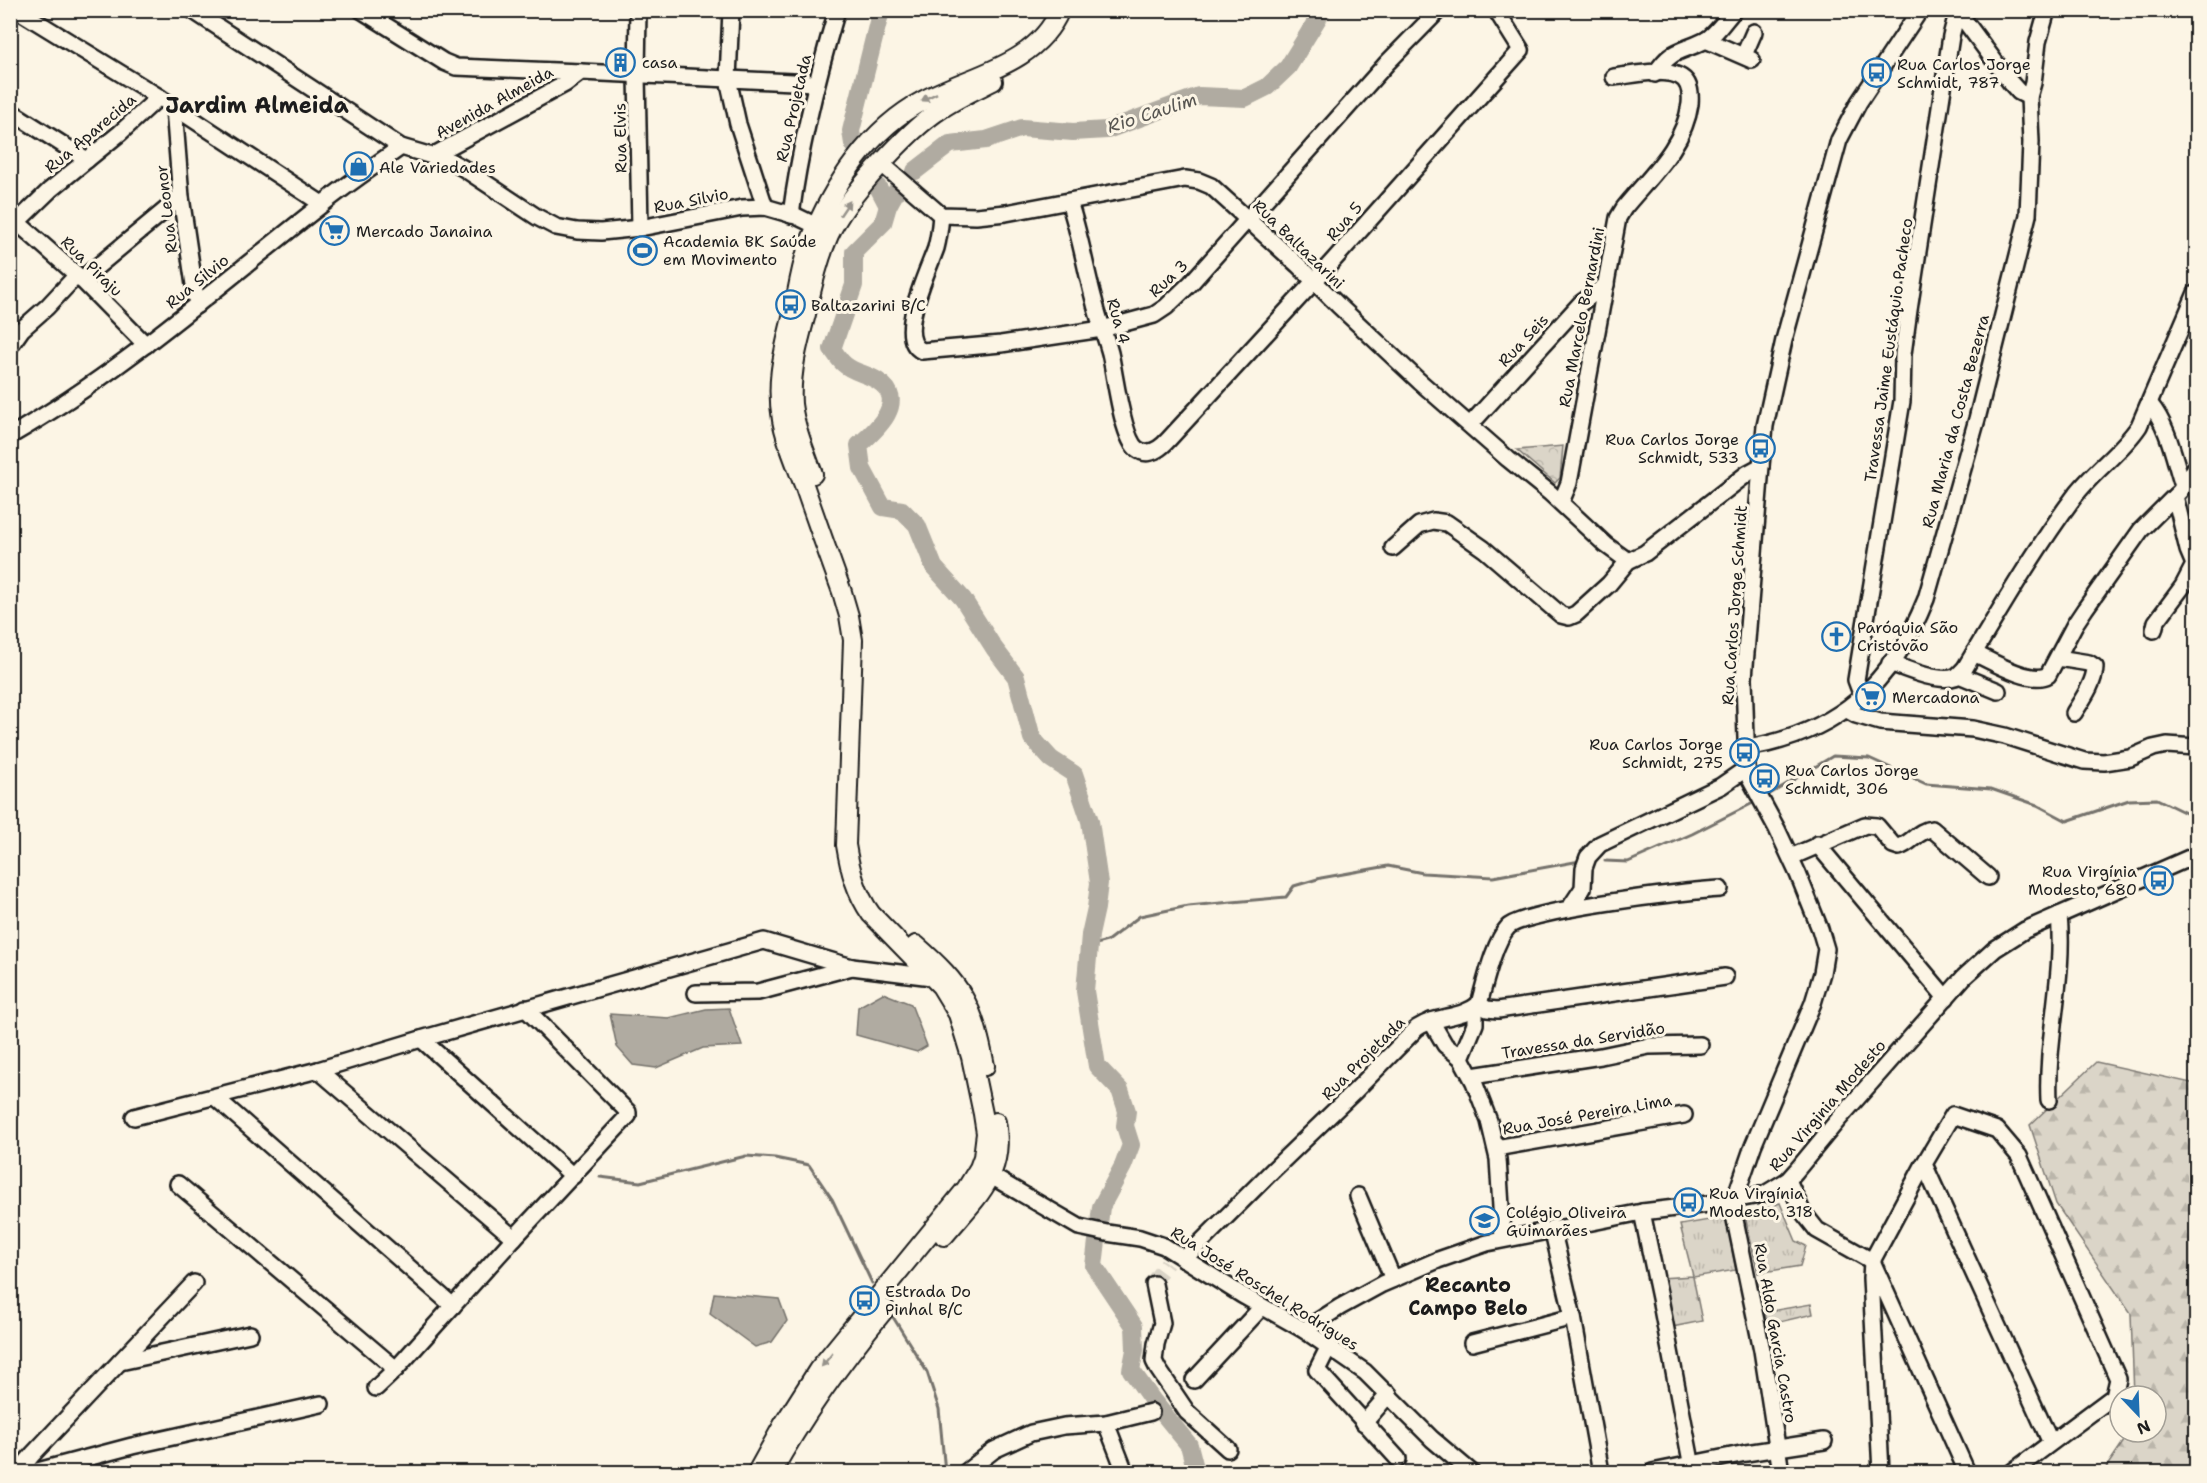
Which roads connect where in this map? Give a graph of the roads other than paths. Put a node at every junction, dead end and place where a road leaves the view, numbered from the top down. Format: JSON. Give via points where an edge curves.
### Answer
{"nodes":[{"id":1,"x":192,"y":10,"type":"edge"},
{"id":2,"x":361,"y":10,"type":"edge"},
{"id":3,"x":638,"y":10,"type":"edge"},
{"id":4,"x":730,"y":10,"type":"edge"},
{"id":5,"x":837,"y":10,"type":"edge"},
{"id":6,"x":1060,"y":10,"type":"edge"},
{"id":7,"x":1071,"y":10,"type":"edge"},
{"id":8,"x":1439,"y":10,"type":"edge"},
{"id":9,"x":1496,"y":10,"type":"edge"},
{"id":10,"x":1734,"y":10,"type":"edge"},
{"id":11,"x":1920,"y":10,"type":"edge"},
{"id":12,"x":2047,"y":10,"type":"edge"},
{"id":13,"x":1958,"y":11,"type":"edge"},
{"id":14,"x":24,"y":14,"type":"dead end"},
{"id":15,"x":1754,"y":32,"type":"dead end"},
{"id":16,"x":1706,"y":40,"type":"junction"},
{"id":17,"x":581,"y":72,"type":"junction"},
{"id":18,"x":1654,"y":74,"type":"junction"},
{"id":19,"x":636,"y":75,"type":"junction"},
{"id":20,"x":1614,"y":77,"type":"dead end"},
{"id":21,"x":728,"y":79,"type":"junction"},
{"id":22,"x":815,"y":83,"type":"junction"},
{"id":23,"x":159,"y":97,"type":"junction"},
{"id":24,"x":2029,"y":97,"type":"junction"},
{"id":25,"x":174,"y":108,"type":"junction"},
{"id":26,"x":10,"y":111,"type":"edge"},
{"id":27,"x":897,"y":117,"type":"junction"},
{"id":28,"x":913,"y":133,"type":"junction"},
{"id":29,"x":401,"y":147,"type":"junction"},
{"id":30,"x":432,"y":156,"type":"junction"},
{"id":31,"x":87,"y":160,"type":"junction"},
{"id":32,"x":882,"y":164,"type":"junction"},
{"id":33,"x":851,"y":167,"type":"junction"},
{"id":34,"x":864,"y":185,"type":"junction"},
{"id":35,"x":181,"y":197,"type":"junction"},
{"id":36,"x":1069,"y":202,"type":"junction"},
{"id":37,"x":322,"y":204,"type":"junction"},
{"id":38,"x":765,"y":207,"type":"junction"},
{"id":39,"x":793,"y":215,"type":"junction"},
{"id":40,"x":941,"y":215,"type":"junction"},
{"id":41,"x":14,"y":219,"type":"edge"},
{"id":42,"x":1248,"y":220,"type":"junction"},
{"id":43,"x":823,"y":223,"type":"junction"},
{"id":44,"x":640,"y":228,"type":"junction"},
{"id":45,"x":79,"y":278,"type":"junction"},
{"id":46,"x":1314,"y":281,"type":"junction"},
{"id":47,"x":1606,"y":285,"type":"junction"},
{"id":48,"x":2196,"y":293,"type":"edge"},
{"id":49,"x":197,"y":305,"type":"junction"},
{"id":50,"x":1102,"y":329,"type":"junction"},
{"id":51,"x":146,"y":345,"type":"junction"},
{"id":52,"x":10,"y":346,"type":"edge"},
{"id":53,"x":2150,"y":404,"type":"junction"},
{"id":54,"x":1470,"y":425,"type":"junction"},
{"id":55,"x":10,"y":436,"type":"edge"},
{"id":56,"x":1136,"y":448,"type":"joint"},
{"id":57,"x":1761,"y":466,"type":"junction"},
{"id":58,"x":2196,"y":467,"type":"edge"},
{"id":59,"x":2179,"y":491,"type":"junction"},
{"id":60,"x":1561,"y":502,"type":"junction"},
{"id":61,"x":1393,"y":548,"type":"dead end"},
{"id":62,"x":1628,"y":561,"type":"junction"},
{"id":63,"x":2196,"y":565,"type":"edge"},
{"id":64,"x":2154,"y":630,"type":"dead end"},
{"id":65,"x":1974,"y":652,"type":"junction"},
{"id":66,"x":2058,"y":658,"type":"junction"},
{"id":67,"x":1890,"y":663,"type":"junction"},
{"id":68,"x":1959,"y":675,"type":"junction"},
{"id":69,"x":1998,"y":691,"type":"dead end"},
{"id":70,"x":1862,"y":696,"type":"junction"},
{"id":71,"x":1847,"y":710,"type":"junction"},
{"id":72,"x":2074,"y":712,"type":"dead end"},
{"id":73,"x":1747,"y":747,"type":"junction"},
{"id":74,"x":2196,"y":747,"type":"edge"},
{"id":75,"x":1747,"y":768,"type":"junction"},
{"id":76,"x":1817,"y":844,"type":"junction"},
{"id":77,"x":2196,"y":855,"type":"edge"},
{"id":78,"x":1791,"y":857,"type":"junction"},
{"id":79,"x":1988,"y":877,"type":"dead end"},
{"id":80,"x":1583,"y":888,"type":"junction"},
{"id":81,"x":1720,"y":889,"type":"dead end"},
{"id":82,"x":1596,"y":905,"type":"junction"},
{"id":83,"x":1569,"y":909,"type":"junction"},
{"id":84,"x":2059,"y":915,"type":"junction"},
{"id":85,"x":852,"y":967,"type":"junction"},
{"id":86,"x":932,"y":977,"type":"junction"},
{"id":87,"x":1725,"y":977,"type":"dead end"},
{"id":88,"x":696,"y":993,"type":"dead end"},
{"id":89,"x":1946,"y":998,"type":"junction"},
{"id":90,"x":1477,"y":1006,"type":"junction"},
{"id":91,"x":525,"y":1008,"type":"junction"},
{"id":92,"x":1431,"y":1021,"type":"junction"},
{"id":93,"x":421,"y":1039,"type":"junction"},
{"id":94,"x":1701,"y":1046,"type":"dead end"},
{"id":95,"x":1461,"y":1058,"type":"junction"},
{"id":96,"x":318,"y":1070,"type":"junction"},
{"id":97,"x":1472,"y":1076,"type":"junction"},
{"id":98,"x":216,"y":1098,"type":"junction"},
{"id":99,"x":2049,"y":1100,"type":"dead end"},
{"id":100,"x":1684,"y":1115,"type":"dead end"},
{"id":101,"x":134,"y":1118,"type":"dead end"},
{"id":102,"x":1496,"y":1148,"type":"junction"},
{"id":103,"x":1924,"y":1164,"type":"junction"},
{"id":104,"x":986,"y":1172,"type":"junction"},
{"id":105,"x":573,"y":1176,"type":"junction"},
{"id":106,"x":1788,"y":1180,"type":"junction"},
{"id":107,"x":178,"y":1184,"type":"dead end"},
{"id":108,"x":1358,"y":1196,"type":"dead end"},
{"id":109,"x":1734,"y":1200,"type":"junction"},
{"id":110,"x":1642,"y":1212,"type":"junction"},
{"id":111,"x":1552,"y":1228,"type":"junction"},
{"id":112,"x":514,"y":1238,"type":"junction"},
{"id":113,"x":1503,"y":1239,"type":"junction"},
{"id":114,"x":1175,"y":1258,"type":"junction"},
{"id":115,"x":1872,"y":1261,"type":"junction"},
{"id":116,"x":1393,"y":1279,"type":"junction"},
{"id":117,"x":194,"y":1283,"type":"dead end"},
{"id":118,"x":1154,"y":1284,"type":"tunnel mouth"},
{"id":119,"x":453,"y":1306,"type":"junction"},
{"id":120,"x":1262,"y":1307,"type":"junction"},
{"id":121,"x":1573,"y":1317,"type":"junction"},
{"id":122,"x":1304,"y":1330,"type":"junction"},
{"id":123,"x":250,"y":1334,"type":"dead end"},
{"id":124,"x":1472,"y":1343,"type":"dead end"},
{"id":125,"x":1329,"y":1346,"type":"junction"},
{"id":126,"x":120,"y":1362,"type":"junction"},
{"id":127,"x":396,"y":1369,"type":"junction"},
{"id":128,"x":1194,"y":1380,"type":"dead end"},
{"id":129,"x":376,"y":1388,"type":"dead end"},
{"id":130,"x":1389,"y":1395,"type":"junction"},
{"id":131,"x":321,"y":1404,"type":"dead end"},
{"id":132,"x":1151,"y":1412,"type":"dead end"},
{"id":133,"x":1106,"y":1423,"type":"junction"},
{"id":134,"x":1364,"y":1423,"type":"junction"},
{"id":135,"x":1824,"y":1441,"type":"dead end"},
{"id":136,"x":2051,"y":1443,"type":"junction"},
{"id":137,"x":1778,"y":1448,"type":"junction"},
{"id":138,"x":1228,"y":1449,"type":"dead end"},
{"id":139,"x":1398,"y":1459,"type":"dead end"},
{"id":140,"x":1692,"y":1468,"type":"edge"},
{"id":141,"x":18,"y":1473,"type":"edge"},
{"id":142,"x":34,"y":1473,"type":"edge"},
{"id":143,"x":757,"y":1473,"type":"edge"},
{"id":144,"x":772,"y":1473,"type":"edge"},
{"id":145,"x":966,"y":1473,"type":"edge"},
{"id":146,"x":1125,"y":1473,"type":"edge"},
{"id":147,"x":1471,"y":1473,"type":"edge"},
{"id":148,"x":1601,"y":1473,"type":"edge"},
{"id":149,"x":1652,"y":1473,"type":"edge"},
{"id":150,"x":1781,"y":1473,"type":"edge"},
{"id":151,"x":1881,"y":1473,"type":"edge"},
{"id":152,"x":1966,"y":1473,"type":"edge"},
{"id":153,"x":2012,"y":1473,"type":"edge"}],
"edges":[{"from":1,"to":29,"type":"street","name":"Avenida Almeida"},
{"from":2,"to":17,"type":"street","via":[[456,67]]},
{"from":3,"to":19,"type":"street","name":"Rua Elvis"},
{"from":4,"to":21,"type":"street"},
{"from":5,"to":22,"type":"street","name":"Rua Projetada"},
{"from":6,"to":27,"type":"main road","one_way":true,"via":[[1048,32],[1029,51],[924,99]]},
{"from":7,"to":28,"type":"main road","via":[[1056,38],[1032,62],[939,110]]},
{"from":8,"to":42,"type":"street","name":"Rua 3"},
{"from":9,"to":46,"type":"street","name":"Rua 5","via":[[1521,50]]},
{"from":10,"to":16,"type":"street"},
{"from":11,"to":57,"type":"street","name":"Rua Carlos Jorge Schmidt","via":[[1859,102],[1839,141],[1784,340]]},
{"from":12,"to":24,"type":"street","name":"Rua Maria da Costa Bezerra","via":[[2037,42]]},
{"from":13,"to":24,"type":"street","via":[[2010,82]]},
{"from":13,"to":70,"type":"street","name":"Travessa Jaime Eustáquio Pacheco","via":[[1909,310],[1902,401],[1858,660],[1856,683]]},
{"from":14,"to":23,"type":"street"},
{"from":15,"to":16,"type":"street","via":[[1748,57]]},
{"from":16,"to":18,"type":"street","via":[[1672,54]]},
{"from":17,"to":19,"type":"street"},
{"from":17,"to":30,"type":"street","name":"Avenida Almeida"},
{"from":18,"to":20,"type":"street"},
{"from":18,"to":47,"type":"street","name":"Rua Marcelo Bernardini","via":[[1676,75],[1685,81],[1691,94],[1689,114],[1668,155],[1618,218]]},
{"from":19,"to":21,"type":"street"},
{"from":19,"to":44,"type":"street","name":"Rua Elvis"},
{"from":21,"to":22,"type":"street"},
{"from":21,"to":38,"type":"street"},
{"from":22,"to":39,"type":"street","name":"Rua Projetada","via":[[799,158]]},
{"from":23,"to":25,"type":"street"},
{"from":23,"to":31,"type":"street","name":"Rua Aparecida"},
{"from":24,"to":67,"type":"street","name":"Rua Maria da Costa Bezerra","via":[[2028,215],[2022,242],[1926,599]]},
{"from":25,"to":35,"type":"street","name":"Rua Leonor"},
{"from":25,"to":37,"type":"street"},
{"from":26,"to":31,"type":"street"},
{"from":27,"to":28,"type":"main road","via":[[905,120]]},
{"from":27,"to":33,"type":"main road"},
{"from":28,"to":32,"type":"main road"},
{"from":29,"to":30,"type":"street","name":"Avenida Almeida"},
{"from":29,"to":37,"type":"street","name":"Rua Silvio"},
{"from":30,"to":44,"type":"street","name":"Rua Silvio","via":[[463,168],[556,227],[601,232]]},
{"from":31,"to":41,"type":"street","name":"Rua Aparecida"},
{"from":32,"to":34,"type":"main road"},
{"from":32,"to":40,"type":"street"},
{"from":33,"to":34,"type":"main road"},
{"from":33,"to":43,"type":"main road"},
{"from":43,"to":34,"type":"main road","one_way":true},
{"from":35,"to":45,"type":"street"},
{"from":35,"to":49,"type":"street","name":"Rua Leonor"},
{"from":36,"to":40,"type":"street","name":"Rua Baltazarini","via":[[976,216]]},
{"from":36,"to":42,"type":"street","name":"Rua Baltazarini","via":[[1185,179],[1211,186]]},
{"from":36,"to":50,"type":"street","name":"Rua 4"},
{"from":37,"to":49,"type":"street","name":"Rua Silvio"},
{"from":38,"to":39,"type":"street","name":"Rua Silvio"},
{"from":38,"to":44,"type":"street","name":"Rua Silvio"},
{"from":39,"to":43,"type":"street","name":"Rua Silvio"},
{"from":40,"to":50,"type":"street","name":"Rua 3","via":[[937,244],[913,314],[911,337],[917,349],[928,352]]},
{"from":41,"to":45,"type":"street","name":"Rua Piraju"},
{"from":42,"to":46,"type":"street","name":"Rua Baltazarini"},
{"from":42,"to":50,"type":"street","name":"Rua 3","via":[[1166,307],[1154,315]]},
{"from":43,"to":86,"type":"main road","via":[[809,244],[779,378],[783,422],[842,592],[853,640],[846,845],[850,866],[862,902]]},
{"from":43,"to":104,"type":"main road","via":[[817,271],[795,358],[792,406],[862,623],[855,818],[858,854],[867,885],[894,927],[951,978],[970,1008],[997,1127],[997,1157]]},
{"from":45,"to":51,"type":"street","name":"Rua Piraju"},
{"from":45,"to":52,"type":"street","via":[[21,330]]},
{"from":46,"to":54,"type":"street","name":"Rua Baltazarini"},
{"from":46,"to":56,"type":"street","name":"Rua 5","via":[[1163,445],[1149,453]]},
{"from":47,"to":54,"type":"street","name":"Rua Seis","via":[[1581,303]]},
{"from":47,"to":60,"type":"street","name":"Rua Marcelo Bernardini","via":[[1569,483]]},
{"from":48,"to":53,"type":"street"},
{"from":49,"to":51,"type":"street","name":"Rua Silvio"},
{"from":50,"to":56,"type":"street","name":"Rua 4","via":[[1127,430]]},
{"from":51,"to":55,"type":"street","name":"Rua Silvio","via":[[81,393]]},
{"from":53,"to":59,"type":"street","via":[[2166,433]]},
{"from":53,"to":65,"type":"street","via":[[2133,436],[2074,497]]},
{"from":54,"to":60,"type":"street","name":"Rua Baltazarini"},
{"from":57,"to":62,"type":"street","via":[[1645,553]]},
{"from":57,"to":73,"type":"street","name":"Rua Carlos Jorge Schmidt","via":[[1744,678]]},
{"from":58,"to":59,"type":"street"},
{"from":59,"to":63,"type":"street"},
{"from":59,"to":66,"type":"street","via":[[2141,530],[2075,624]]},
{"from":60,"to":62,"type":"street","name":"Rua Baltazarini"},
{"from":61,"to":62,"type":"street","via":[[1419,525],[1447,523],[1565,617],[1584,607]]},
{"from":63,"to":64,"type":"street"},
{"from":65,"to":66,"type":"street","via":[[2039,679],[2048,675]]},
{"from":65,"to":68,"type":"street"},
{"from":66,"to":72,"type":"street","via":[[2095,667]]},
{"from":67,"to":68,"type":"street","via":[[1937,678]]},
{"from":67,"to":70,"type":"street","name":"Rua Maria da Costa Bezerra"},
{"from":68,"to":69,"type":"street"},
{"from":70,"to":71,"type":"street","name":"Rua Maria da Costa Bezerra"},
{"from":71,"to":73,"type":"street","name":"Rua Maria da Costa Bezerra","via":[[1797,735]]},
{"from":71,"to":74,"type":"street","via":[[1880,722],[1973,729],[2084,761],[2130,758],[2167,745]]},
{"from":73,"to":75,"type":"street","name":"Rua Carlos Jorge Schmidt"},
{"from":75,"to":78,"type":"street","name":"Rua Carlos Jorge Schmidt"},
{"from":75,"to":80,"type":"street","via":[[1721,786],[1600,844],[1586,863]]},
{"from":76,"to":78,"type":"street"},
{"from":76,"to":79,"type":"street","via":[[1871,824],[1899,847],[1932,830]]},
{"from":76,"to":89,"type":"street"},
{"from":77,"to":84,"type":"street","name":"Rua Virginia Modesto"},
{"from":78,"to":109,"type":"street","name":"Rua Carlos Jorge Schmidt","via":[[1824,941],[1825,960],[1813,1003]]},
{"from":80,"to":82,"type":"street"},
{"from":80,"to":83,"type":"street"},
{"from":81,"to":82,"type":"street"},
{"from":82,"to":83,"type":"street"},
{"from":83,"to":90,"type":"street","via":[[1518,921],[1506,929]]},
{"from":84,"to":89,"type":"street","name":"Rua Virginia Modesto","via":[[1995,949]]},
{"from":84,"to":99,"type":"street","via":[[2060,956]]},
{"from":85,"to":86,"type":"street"},
{"from":85,"to":88,"type":"street","via":[[758,992]]},
{"from":85,"to":91,"type":"street","via":[[764,941]]},
{"from":86,"to":104,"type":"main road","via":[[958,1014],[971,1057],[986,1133]]},
{"from":87,"to":90,"type":"street","name":"Rua Projetada","via":[[1498,1010]]},
{"from":89,"to":106,"type":"street","name":"Rua Virginia Modesto"},
{"from":90,"to":92,"type":"street","name":"Rua Projetada"},
{"from":90,"to":95,"type":"street","via":[[1475,1024]]},
{"from":91,"to":93,"type":"street"},
{"from":91,"to":105,"type":"street","via":[[628,1112]]},
{"from":92,"to":95,"type":"street","via":[[1445,1045]]},
{"from":92,"to":114,"type":"street","name":"Rua Projetada","via":[[1417,1028],[1255,1190]]},
{"from":93,"to":96,"type":"street"},
{"from":93,"to":105,"type":"street"},
{"from":94,"to":97,"type":"street","name":"Travessa da Servidão","via":[[1650,1046]]},
{"from":95,"to":97,"type":"street"},
{"from":96,"to":98,"type":"street"},
{"from":96,"to":112,"type":"street"},
{"from":97,"to":102,"type":"street"},
{"from":98,"to":101,"type":"street"},
{"from":98,"to":119,"type":"street"},
{"from":100,"to":102,"type":"street","name":"Rua José Pereira Lima"},
{"from":102,"to":113,"type":"street"},
{"from":103,"to":115,"type":"street"},
{"from":103,"to":136,"type":"street"},
{"from":103,"to":136,"type":"street","via":[[1953,1114],[1997,1130],[2019,1156],[2118,1379],[2114,1396]]},
{"from":104,"to":114,"type":"street","name":"Rua José Roschel Rodrigues","via":[[1073,1223],[1152,1241]]},
{"from":104,"to":143,"type":"main road","one_way":true,"via":[[818,1370]]},
{"from":104,"to":144,"type":"main road","via":[[854,1346]]},
{"from":105,"to":112,"type":"street"},
{"from":106,"to":109,"type":"street","name":"Rua Virginia Modesto","via":[[1765,1194]]},
{"from":106,"to":115,"type":"street","via":[[1817,1230]]},
{"from":107,"to":127,"type":"street"},
{"from":108,"to":116,"type":"street"},
{"from":109,"to":110,"type":"street","name":"Rua Virginia Modesto"},
{"from":109,"to":137,"type":"street","name":"Rua Aldo Garcia Castro"},
{"from":110,"to":111,"type":"street","name":"Rua Virginia Modesto"},
{"from":110,"to":140,"type":"street"},
{"from":111,"to":113,"type":"street","name":"Rua Virginia Modesto"},
{"from":111,"to":121,"type":"street"},
{"from":112,"to":119,"type":"street"},
{"from":113,"to":116,"type":"street","name":"Rua Virginia Modesto"},
{"from":114,"to":120,"type":"street","name":"Rua José Roschel Rodrigues"},
{"from":115,"to":151,"type":"street"},
{"from":115,"to":152,"type":"street"},
{"from":116,"to":122,"type":"street","name":"Rua Virginia Modesto"},
{"from":117,"to":126,"type":"street"},
{"from":118,"to":138,"type":"street","via":[[1162,1323],[1154,1361],[1158,1370],[1187,1412]]},
{"from":119,"to":127,"type":"street"},
{"from":120,"to":122,"type":"street","name":"Rua José Roschel Rodrigues"},
{"from":120,"to":128,"type":"street"},
{"from":121,"to":124,"type":"street"},
{"from":121,"to":148,"type":"street"},
{"from":122,"to":125,"type":"street","name":"Rua José Roschel Rodrigues"},
{"from":123,"to":126,"type":"street"},
{"from":125,"to":130,"type":"street","name":"Rua José Roschel Rodrigues"},
{"from":125,"to":134,"type":"street","via":[[1317,1370]]},
{"from":126,"to":141,"type":"street"},
{"from":127,"to":129,"type":"street"},
{"from":130,"to":134,"type":"street"},
{"from":130,"to":147,"type":"street","name":"Rua José Roschel Rodrigues"},
{"from":131,"to":142,"type":"street","via":[[132,1446]]},
{"from":132,"to":133,"type":"street"},
{"from":133,"to":145,"type":"street","via":[[1031,1433],[994,1450]]},
{"from":133,"to":146,"type":"street"},
{"from":134,"to":139,"type":"street"},
{"from":135,"to":137,"type":"street"},
{"from":136,"to":153,"type":"street"},
{"from":137,"to":140,"type":"street"},
{"from":137,"to":150,"type":"street","name":"Rua Aldo Garcia Castro"},
{"from":140,"to":149,"type":"street"}]}
